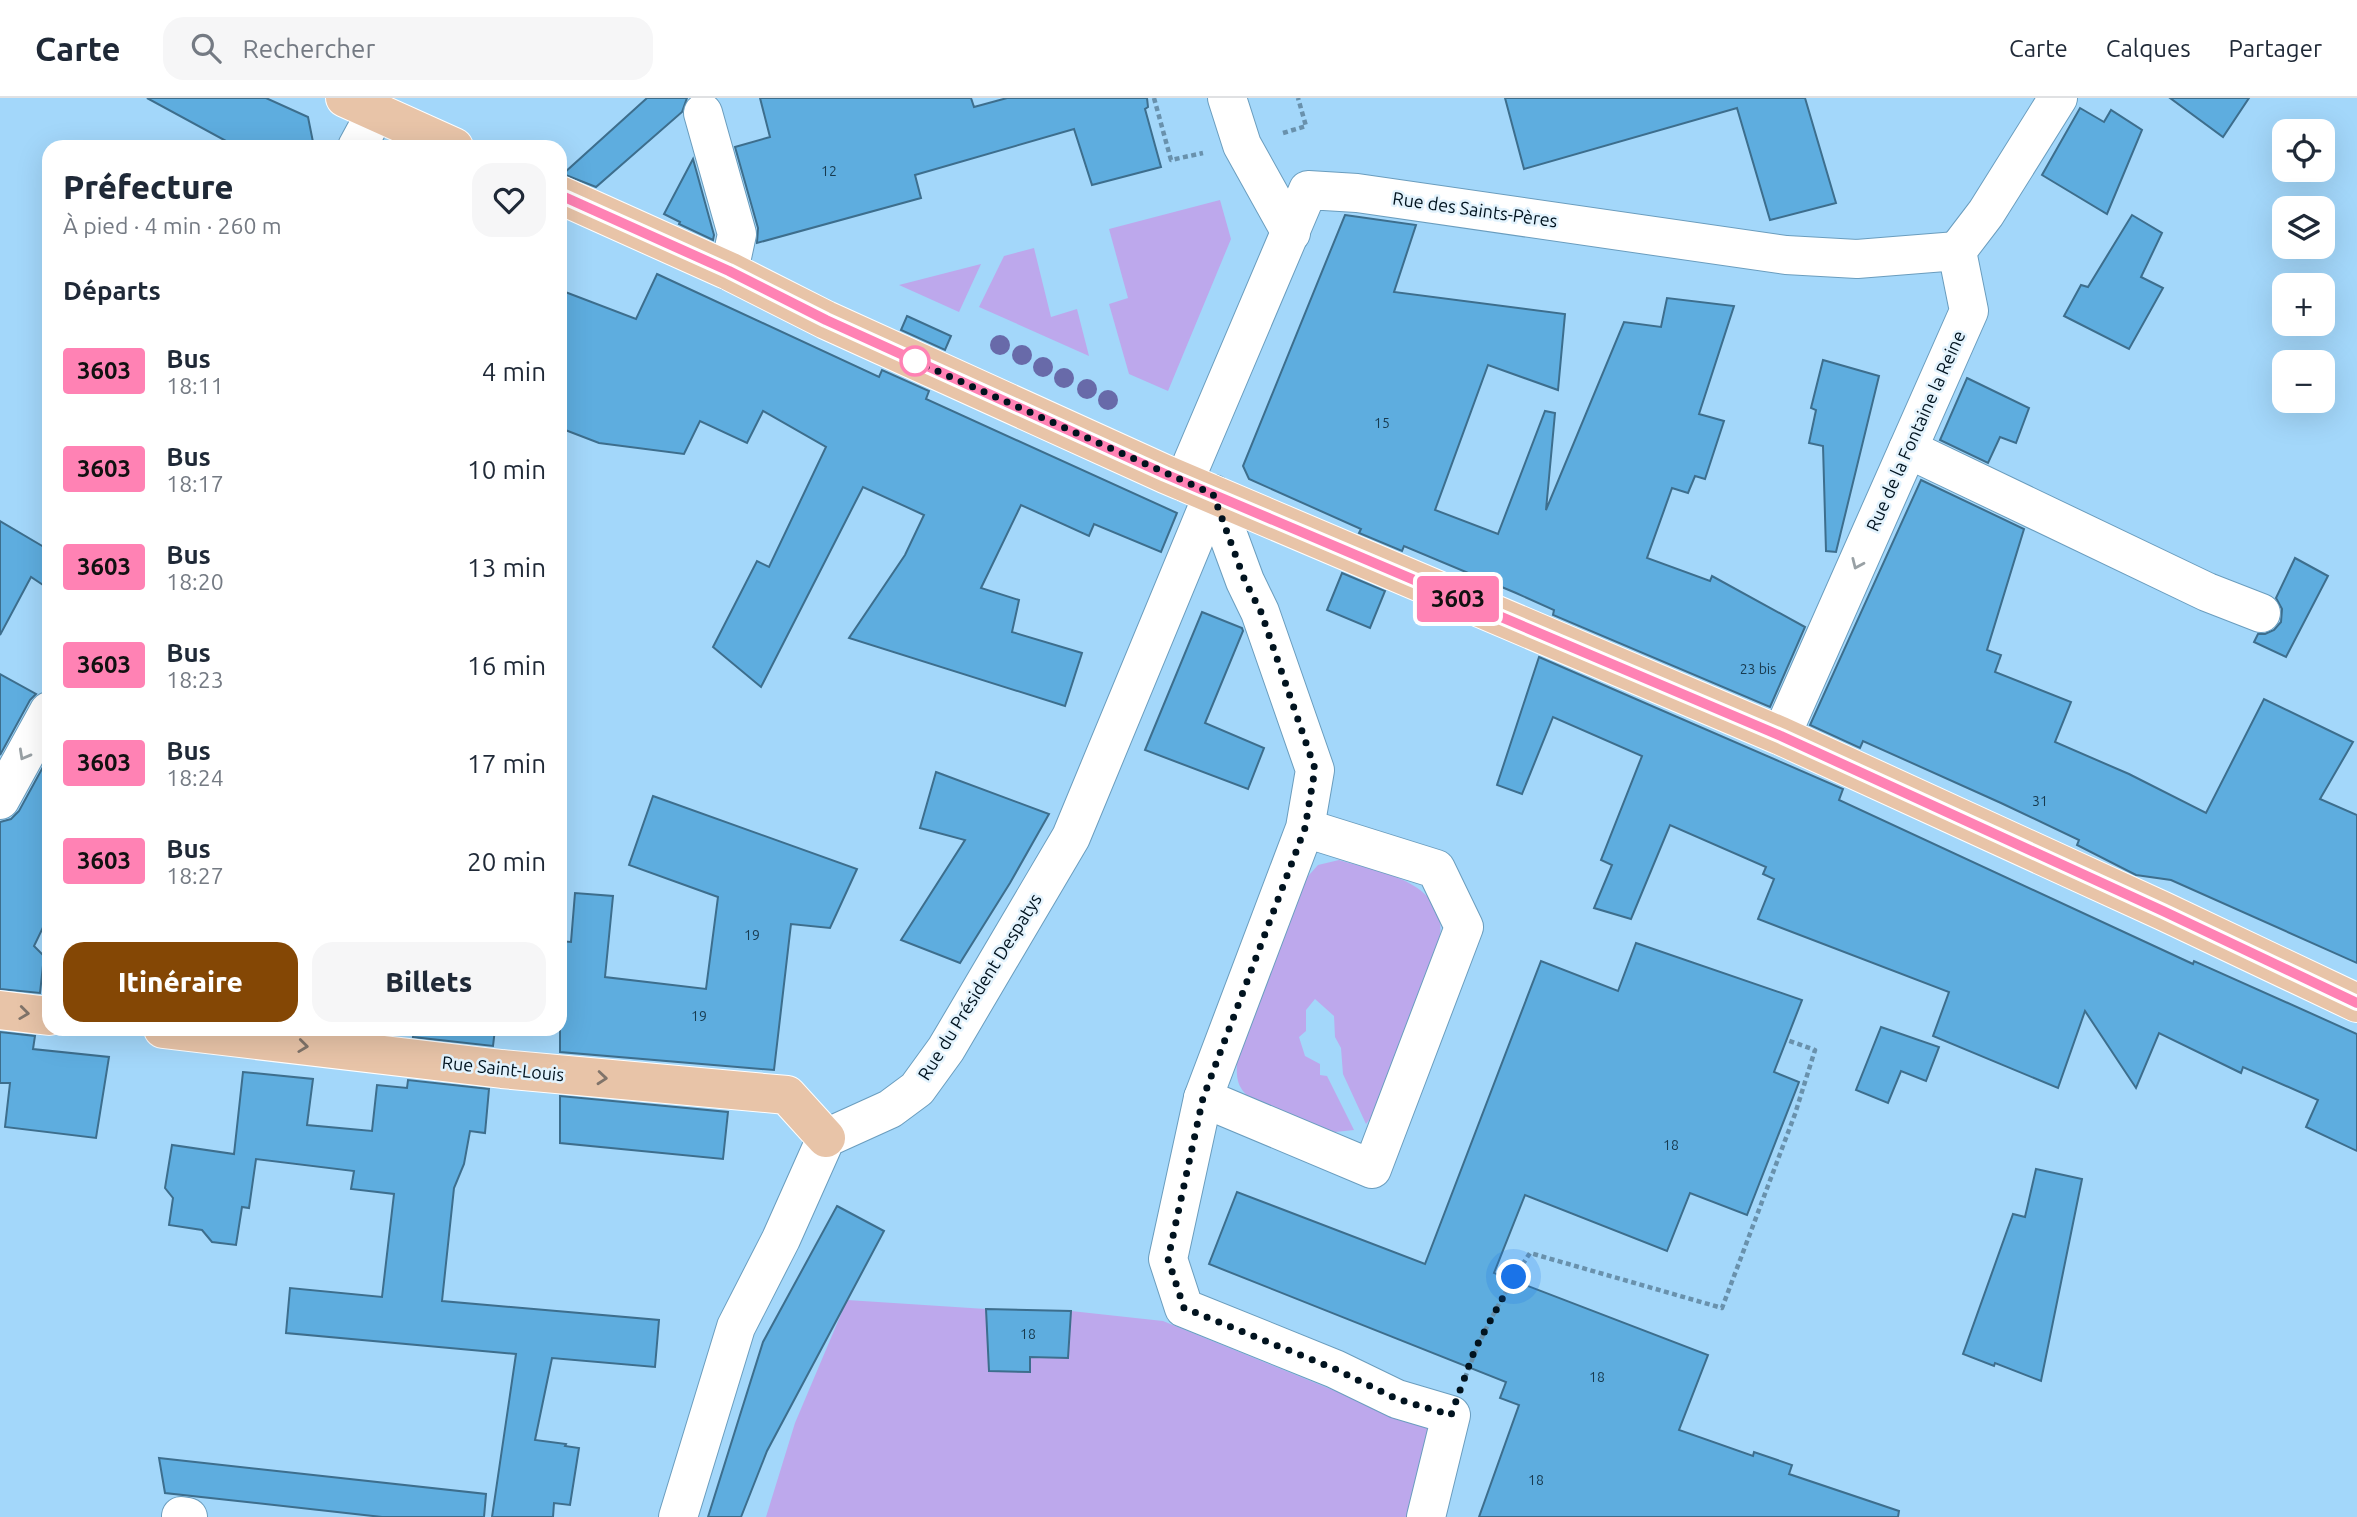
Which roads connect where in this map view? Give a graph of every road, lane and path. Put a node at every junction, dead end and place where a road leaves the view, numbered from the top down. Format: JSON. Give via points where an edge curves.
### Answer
{"nodes":[{"id":1,"x":1227,"y":98,"type":"edge"},
{"id":2,"x":1298,"y":98,"type":"edge"},
{"id":3,"x":2058,"y":98,"type":"edge"},
{"id":4,"x":360,"y":105,"type":"edge"},
{"id":5,"x":703,"y":113,"type":"dead end"},
{"id":6,"x":1306,"y":126,"type":"dead end"},
{"id":7,"x":358,"y":140,"type":"edge"},
{"id":8,"x":438,"y":140,"type":"edge"},
{"id":9,"x":567,"y":198,"type":"edge"},
{"id":10,"x":1291,"y":233,"type":"junction"},
{"id":11,"x":1957,"y":251,"type":"junction"},
{"id":12,"x":729,"y":271,"type":"junction"},
{"id":13,"x":1908,"y":449,"type":"junction"},
{"id":14,"x":1199,"y":488,"type":"junction"},
{"id":15,"x":2261,"y":613,"type":"dead end"},
{"id":16,"x":42,"y":724,"type":"edge"},
{"id":17,"x":1781,"y":736,"type":"junction"},
{"id":18,"x":0,"y":800,"type":"edge"},
{"id":19,"x":1305,"y":828,"type":"junction"},
{"id":20,"x":2357,"y":1003,"type":"edge"},
{"id":21,"x":0,"y":1010,"type":"edge"},
{"id":22,"x":42,"y":1015,"type":"edge"},
{"id":23,"x":222,"y":1036,"type":"edge"},
{"id":24,"x":1787,"y":1040,"type":"dead end"},
{"id":25,"x":1203,"y":1098,"type":"junction"},
{"id":26,"x":826,"y":1138,"type":"junction"},
{"id":27,"x":1451,"y":1415,"type":"junction"},
{"id":28,"x":181,"y":1516,"type":"edge"},
{"id":29,"x":188,"y":1517,"type":"edge"},
{"id":30,"x":678,"y":1517,"type":"edge"},
{"id":31,"x":1426,"y":1517,"type":"edge"}],
"edges":[{"from":1,"to":10,"type":"street","via":[[1242,145]]},
{"from":2,"to":6,"type":"path"},
{"from":3,"to":11,"type":"street"},
{"from":4,"to":7,"type":"street"},
{"from":4,"to":8,"type":"main road"},
{"from":5,"to":12,"type":"street","via":[[737,234]]},
{"from":9,"to":12,"type":"main road"},
{"from":10,"to":11,"type":"street","name":"Rue des Saints-Pères","via":[[1308,190],[1357,193],[1786,255],[1857,259]]},
{"from":10,"to":14,"type":"street","name":"Rue des Saints-Pères"},
{"from":11,"to":13,"type":"street","name":"Rue de la Fontaine la Reine","via":[[1969,311]]},
{"from":12,"to":14,"type":"main road","via":[[826,320]]},
{"from":13,"to":15,"type":"street","via":[[2207,592]]},
{"from":13,"to":17,"type":"street","name":"Rue de la Fontaine la Reine","one_way":true},
{"from":14,"to":17,"type":"main road"},
{"from":14,"to":19,"type":"street","via":[[1261,612],[1315,769]]},
{"from":14,"to":26,"type":"street","name":"Rue du Président Despatys","via":[[1071,837],[946,1049],[917,1089],[890,1109]]},
{"from":16,"to":18,"type":"street","one_way":true},
{"from":17,"to":20,"type":"main road"},
{"from":19,"to":25,"type":"street"},
{"from":19,"to":25,"type":"street","via":[[1436,869],[1464,927],[1372,1169]]},
{"from":21,"to":22,"type":"main road","one_way":true},
{"from":23,"to":26,"type":"main road","name":"Rue Saint-Louis","one_way":true,"via":[[502,1069],[787,1095]]},
{"from":24,"to":27,"type":"path","via":[[1815,1050],[1722,1308],[1530,1253],[1475,1349]]},
{"from":25,"to":27,"type":"street","via":[[1168,1259],[1184,1308],[1397,1399]]},
{"from":26,"to":30,"type":"street","via":[[736,1327]]},
{"from":27,"to":31,"type":"street"},
{"from":28,"to":29,"type":"street"}]}
